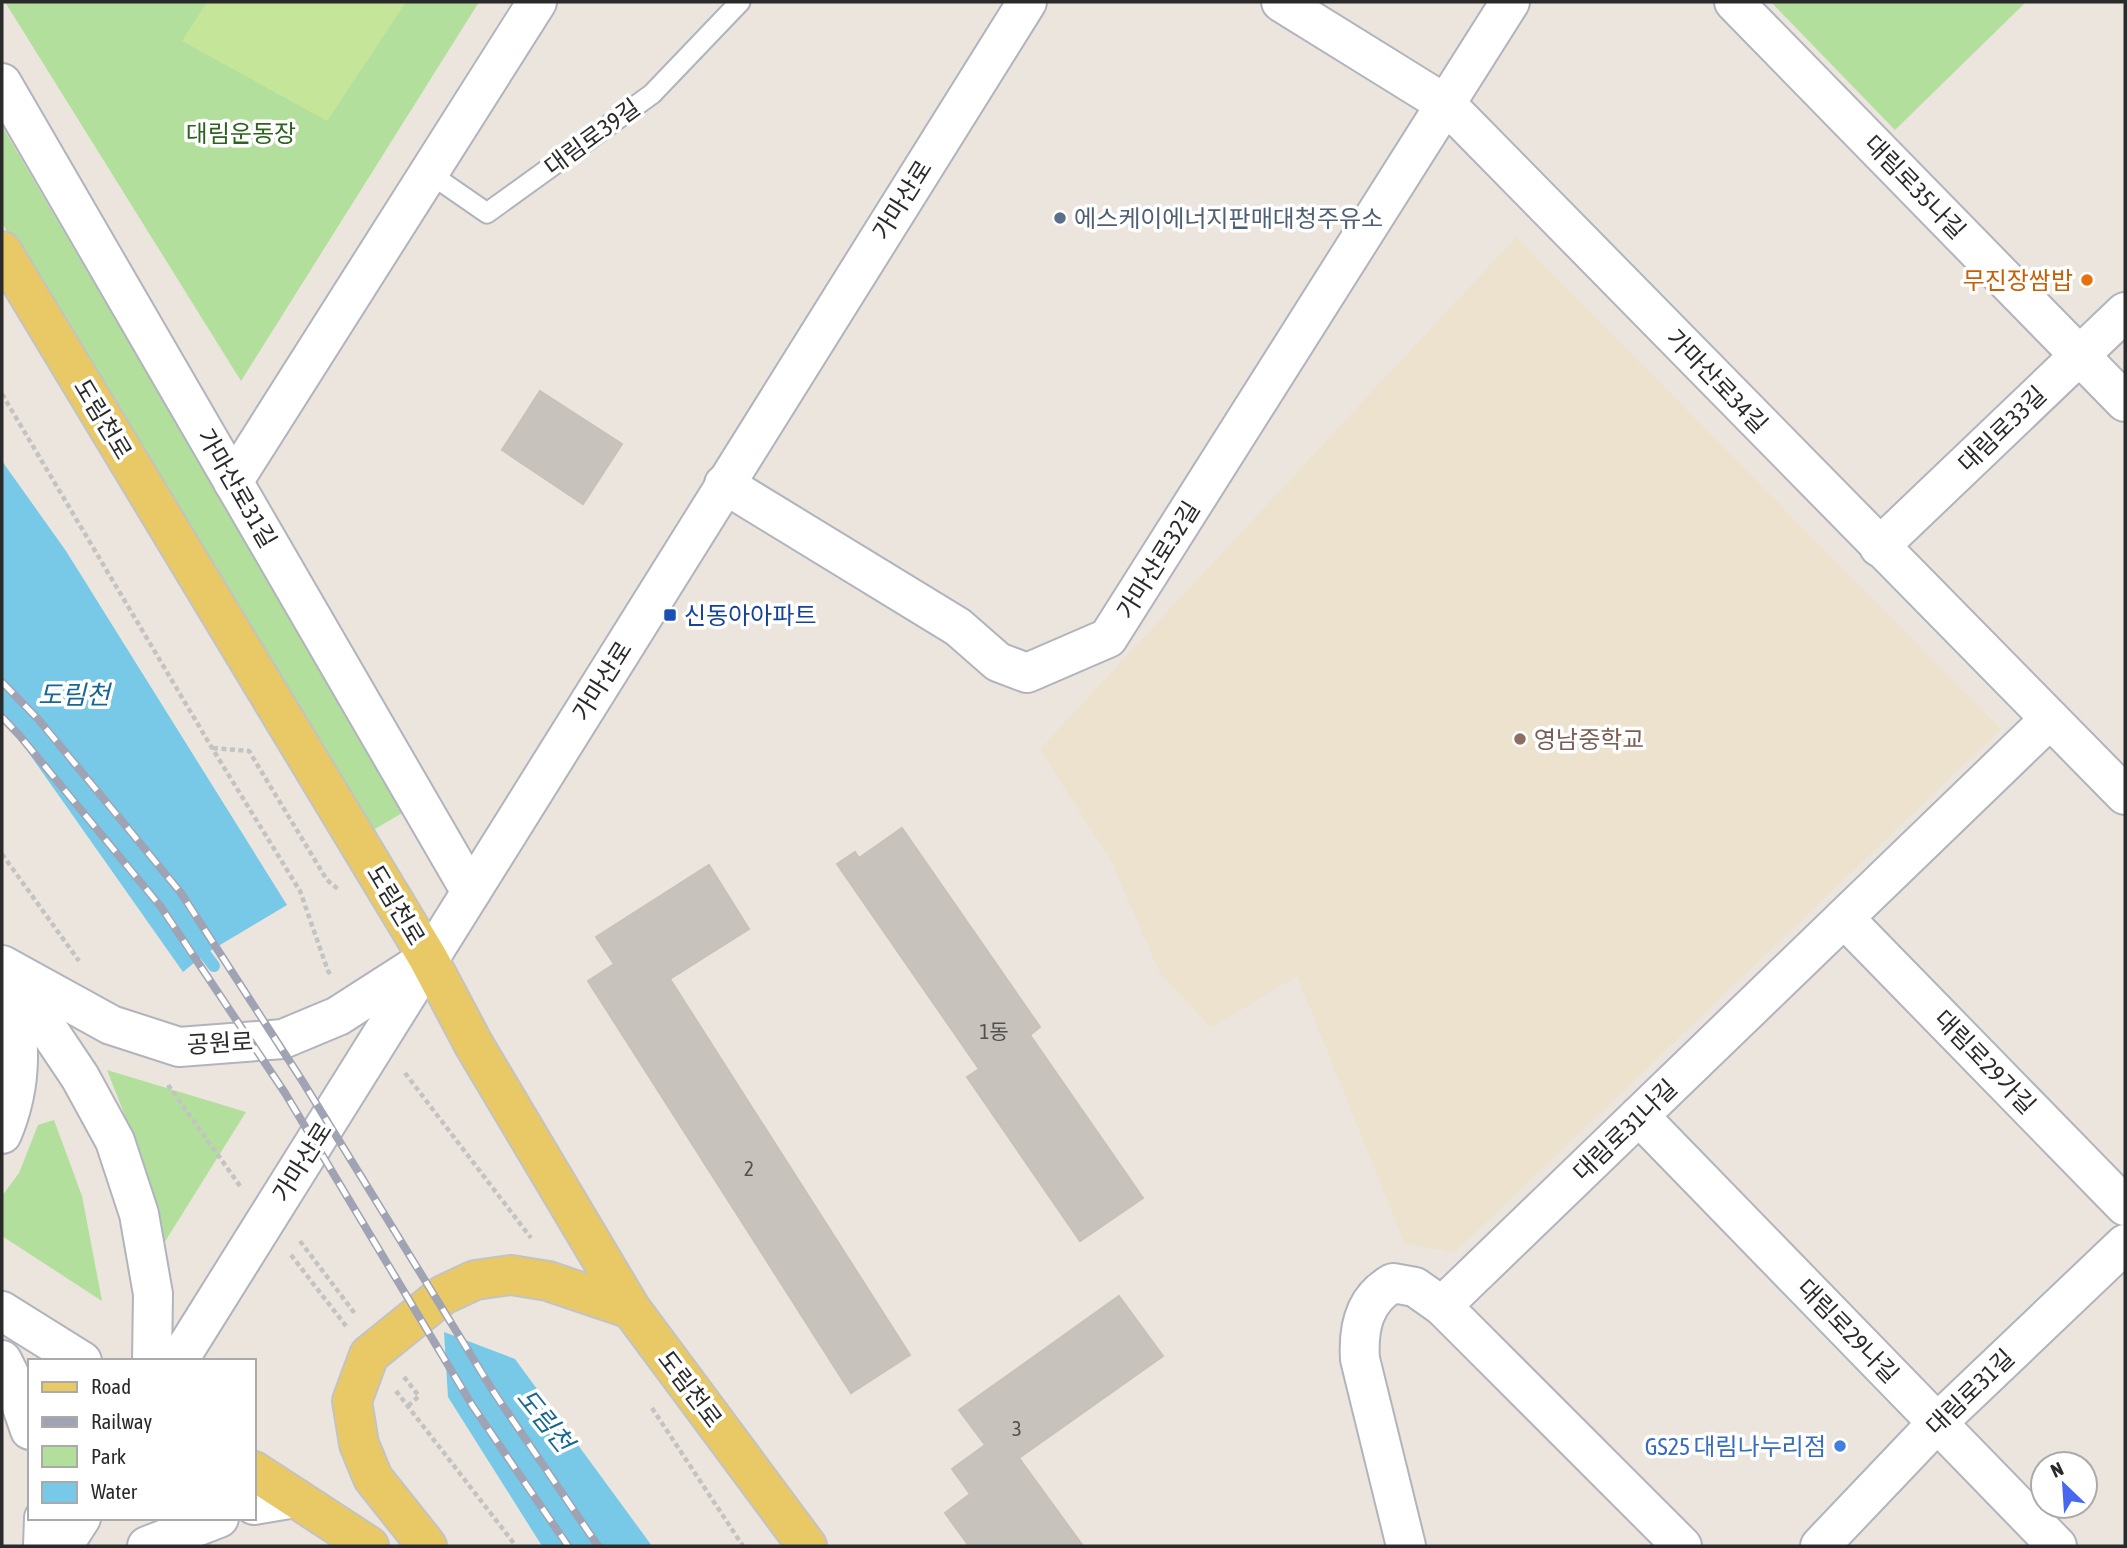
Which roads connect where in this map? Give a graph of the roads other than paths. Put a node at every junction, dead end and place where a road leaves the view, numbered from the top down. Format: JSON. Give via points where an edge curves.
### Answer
{"nodes":[{"id":1,"x":537,"y":2,"type":"edge"},
{"id":2,"x":740,"y":2,"type":"edge"},
{"id":3,"x":1027,"y":2,"type":"edge"},
{"id":4,"x":1281,"y":2,"type":"edge"},
{"id":5,"x":1510,"y":2,"type":"edge"},
{"id":6,"x":1734,"y":2,"type":"edge"},
{"id":7,"x":2,"y":83,"type":"edge"},
{"id":8,"x":1447,"y":105,"type":"junction"},
{"id":9,"x":429,"y":173,"type":"junction"},
{"id":10,"x":2,"y":251,"type":"edge"},
{"id":11,"x":2125,"y":312,"type":"edge"},
{"id":12,"x":2080,"y":356,"type":"junction"},
{"id":13,"x":2125,"y":402,"type":"edge"},
{"id":14,"x":233,"y":482,"type":"junction"},
{"id":15,"x":724,"y":484,"type":"junction"},
{"id":16,"x":1879,"y":547,"type":"junction"},
{"id":17,"x":2050,"y":719,"type":"junction"},
{"id":18,"x":2125,"y":795,"type":"edge"},
{"id":19,"x":471,"y":892,"type":"junction"},
{"id":20,"x":1844,"y":918,"type":"junction"},
{"id":21,"x":428,"y":958,"type":"junction"},
{"id":22,"x":5,"y":967,"type":"edge"},
{"id":23,"x":1639,"y":1116,"type":"junction"},
{"id":24,"x":2,"y":1134,"type":"edge"},
{"id":25,"x":2125,"y":1206,"type":"edge"},
{"id":26,"x":2125,"y":1244,"type":"edge"},
{"id":27,"x":1443,"y":1306,"type":"junction"},
{"id":28,"x":631,"y":1309,"type":"junction"},
{"id":29,"x":2,"y":1311,"type":"edge"},
{"id":30,"x":79,"y":1359,"type":"edge"},
{"id":31,"x":152,"y":1359,"type":"edge"},
{"id":32,"x":179,"y":1359,"type":"edge"},
{"id":33,"x":2,"y":1360,"type":"edge"},
{"id":34,"x":1937,"y":1423,"type":"junction"},
{"id":35,"x":28,"y":1424,"type":"edge"},
{"id":36,"x":256,"y":1472,"type":"edge"},
{"id":37,"x":295,"y":1498,"type":"junction"},
{"id":38,"x":256,"y":1505,"type":"edge"},
{"id":39,"x":44,"y":1520,"type":"edge"},
{"id":40,"x":80,"y":1520,"type":"edge"},
{"id":41,"x":214,"y":1520,"type":"edge"},
{"id":42,"x":43,"y":1546,"type":"edge"},
{"id":43,"x":63,"y":1546,"type":"edge"},
{"id":44,"x":147,"y":1546,"type":"edge"},
{"id":45,"x":369,"y":1546,"type":"edge"},
{"id":46,"x":427,"y":1546,"type":"edge"},
{"id":47,"x":807,"y":1546,"type":"edge"},
{"id":48,"x":1406,"y":1546,"type":"edge"},
{"id":49,"x":1682,"y":1546,"type":"edge"},
{"id":50,"x":1820,"y":1546,"type":"edge"},
{"id":51,"x":2057,"y":1546,"type":"edge"}],
"edges":[{"from":1,"to":9,"type":"street"},
{"from":2,"to":9,"type":"lane","name":"대림로39길","via":[[652,94],[487,213]]},
{"from":3,"to":15,"type":"street","name":"가마산로"},
{"from":4,"to":8,"type":"street","name":"가마산로34길"},
{"from":5,"to":8,"type":"street","name":"가마산로32길"},
{"from":6,"to":12,"type":"street","name":"대림로35나길"},
{"from":7,"to":14,"type":"street","name":"가마산로31길"},
{"from":8,"to":15,"type":"street","name":"가마산로32길","via":[[1108,638],[1027,673],[998,662],[958,627]]},
{"from":8,"to":16,"type":"street","name":"가마산로34길"},
{"from":9,"to":14,"type":"street"},
{"from":10,"to":21,"type":"main road","name":"도림천로"},
{"from":11,"to":12,"type":"street","name":"대림로33길"},
{"from":12,"to":13,"type":"street","name":"대림로35나길"},
{"from":12,"to":16,"type":"street","name":"대림로33길"},
{"from":14,"to":19,"type":"street","name":"가마산로31길"},
{"from":15,"to":19,"type":"street","name":"가마산로"},
{"from":16,"to":17,"type":"street","name":"가마산로34길"},
{"from":17,"to":18,"type":"street","name":"가마산로34길"},
{"from":17,"to":20,"type":"street","name":"대림로31나길"},
{"from":19,"to":21,"type":"street","name":"가마산로"},
{"from":20,"to":23,"type":"street","name":"대림로31나길"},
{"from":20,"to":25,"type":"street","name":"대림로29가길"},
{"from":21,"to":22,"type":"street","name":"공원로","via":[[338,1016],[283,1039],[179,1047],[111,1025]]},
{"from":21,"to":28,"type":"main road","name":"도림천로","via":[[474,1045]]},
{"from":21,"to":32,"type":"street","name":"가마산로"},
{"from":22,"to":24,"type":"street","via":[[18,1033],[18,1077]]},
{"from":22,"to":31,"type":"street","via":[[80,1077],[115,1141],[139,1214],[153,1294]]},
{"from":23,"to":27,"type":"street","name":"대림로31나길"},
{"from":23,"to":34,"type":"street","name":"대림로29나길"},
{"from":26,"to":34,"type":"street","name":"대림로31길"},
{"from":27,"to":48,"type":"street","via":[[1415,1286],[1394,1283],[1378,1293],[1359,1328],[1360,1359]]},
{"from":27,"to":49,"type":"street"},
{"from":28,"to":46,"type":"main road","via":[[548,1280],[511,1275],[475,1280],[443,1295],[369,1355],[352,1401],[359,1444],[373,1478]]},
{"from":28,"to":47,"type":"main road","name":"도림천로"},
{"from":29,"to":30,"type":"street"},
{"from":33,"to":35,"type":"street"},
{"from":34,"to":50,"type":"street","name":"대림로31길"},
{"from":34,"to":51,"type":"street","name":"대림로29나길"},
{"from":36,"to":37,"type":"main road"},
{"from":37,"to":38,"type":"street"},
{"from":37,"to":45,"type":"main road"},
{"from":39,"to":42,"type":"street"},
{"from":40,"to":43,"type":"street"},
{"from":41,"to":44,"type":"street"}]}
